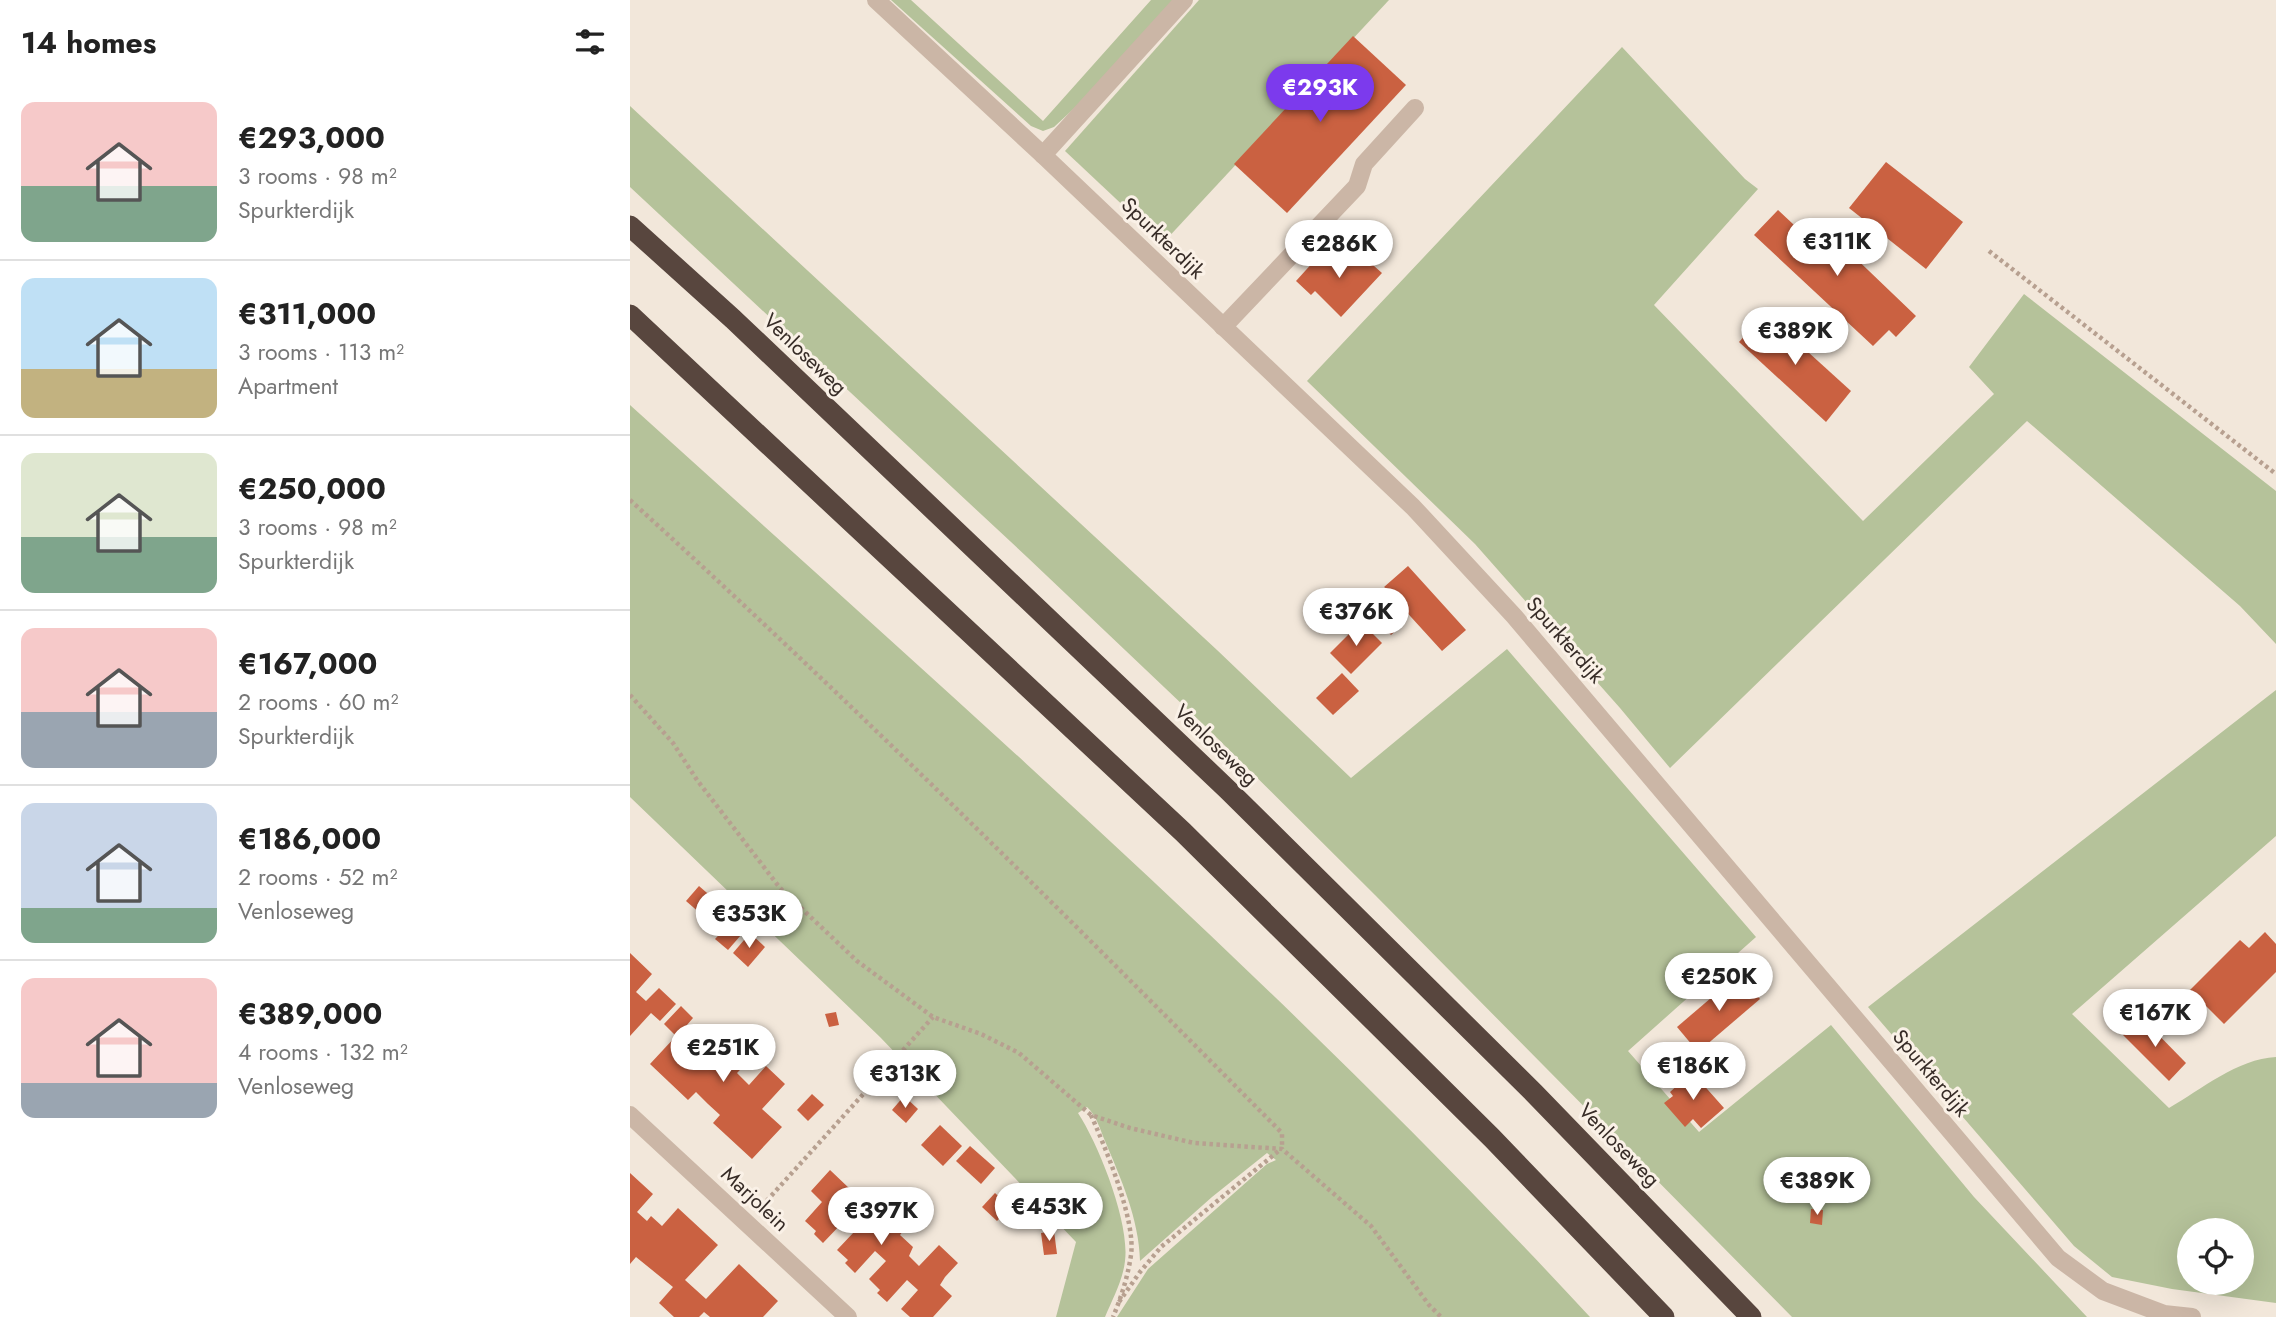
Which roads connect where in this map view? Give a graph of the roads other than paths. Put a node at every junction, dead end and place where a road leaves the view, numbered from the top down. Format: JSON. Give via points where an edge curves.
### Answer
{"nodes":[{"id":1,"x":876,"y":0,"type":"edge"},
{"id":2,"x":1184,"y":0,"type":"edge"},
{"id":3,"x":1415,"y":108,"type":"dead end"},
{"id":4,"x":1043,"y":155,"type":"junction"},
{"id":5,"x":630,"y":226,"type":"edge"},
{"id":6,"x":630,"y":315,"type":"edge"},
{"id":7,"x":1223,"y":327,"type":"junction"},
{"id":8,"x":630,"y":1115,"type":"edge"},
{"id":9,"x":848,"y":1317,"type":"edge"},
{"id":10,"x":1664,"y":1317,"type":"edge"},
{"id":11,"x":1751,"y":1317,"type":"edge"},
{"id":12,"x":2192,"y":1317,"type":"edge"}],
"edges":[{"from":1,"to":4,"type":"street","name":"Spurkterdijk"},
{"from":2,"to":4,"type":"street"},
{"from":3,"to":7,"type":"street","via":[[1364,164],[1357,186]]},
{"from":4,"to":7,"type":"street","name":"Spurkterdijk"},
{"from":5,"to":11,"type":"highway","name":"Venloseweg","via":[[1228,790],[1534,1093]]},
{"from":6,"to":10,"type":"highway","via":[[1183,832],[1492,1138]]},
{"from":7,"to":12,"type":"street","name":"Spurkterdijk","via":[[1413,507],[1514,616],[2058,1258],[2103,1291],[2164,1314]]},
{"from":8,"to":9,"type":"street","name":"Marjolein"}]}
